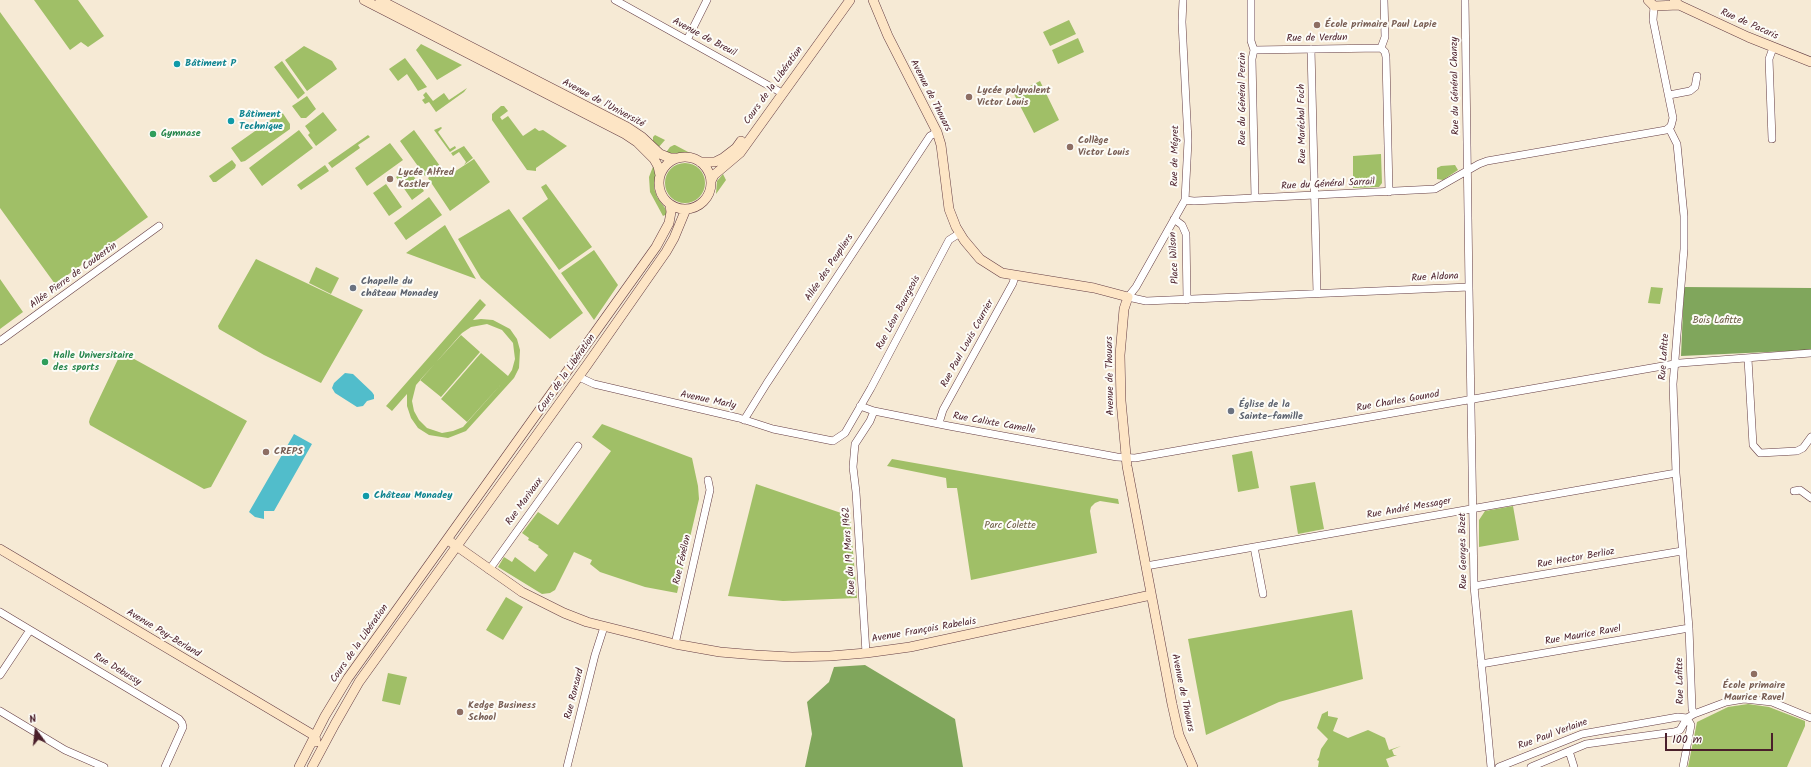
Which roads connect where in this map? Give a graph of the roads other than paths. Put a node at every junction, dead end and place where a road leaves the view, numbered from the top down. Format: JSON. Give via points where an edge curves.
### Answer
{"nodes":[{"id":1,"x":364,"y":0,"type":"edge"},
{"id":2,"x":380,"y":0,"type":"edge"},
{"id":3,"x":615,"y":0,"type":"edge"},
{"id":4,"x":707,"y":0,"type":"edge"},
{"id":5,"x":843,"y":0,"type":"edge"},
{"id":6,"x":850,"y":0,"type":"edge"},
{"id":7,"x":874,"y":0,"type":"edge"},
{"id":8,"x":1183,"y":0,"type":"edge"},
{"id":9,"x":1251,"y":0,"type":"edge"},
{"id":10,"x":1384,"y":0,"type":"edge"},
{"id":11,"x":1465,"y":0,"type":"edge"},
{"id":12,"x":391,"y":2,"type":"edge"},
{"id":13,"x":1677,"y":2,"type":"edge"},
{"id":14,"x":1657,"y":3,"type":"edge"},
{"id":15,"x":687,"y":40,"type":"junction"},
{"id":16,"x":1381,"y":48,"type":"junction"},
{"id":17,"x":1773,"y":48,"type":"junction"},
{"id":18,"x":1311,"y":49,"type":"junction"},
{"id":19,"x":1254,"y":50,"type":"junction"},
{"id":20,"x":1811,"y":62,"type":"edge"},
{"id":21,"x":516,"y":75,"type":"junction"},
{"id":22,"x":1697,"y":76,"type":"dead end"},
{"id":23,"x":780,"y":92,"type":"junction"},
{"id":24,"x":1669,"y":95,"type":"junction"},
{"id":25,"x":1668,"y":128,"type":"junction"},
{"id":26,"x":937,"y":132,"type":"junction"},
{"id":27,"x":1772,"y":139,"type":"dead end"},
{"id":28,"x":676,"y":158,"type":"junction"},
{"id":29,"x":700,"y":162,"type":"junction"},
{"id":30,"x":1467,"y":171,"type":"junction"},
{"id":31,"x":660,"y":175,"type":"junction"},
{"id":32,"x":711,"y":181,"type":"junction"},
{"id":33,"x":1389,"y":192,"type":"junction"},
{"id":34,"x":1315,"y":195,"type":"junction"},
{"id":35,"x":1255,"y":198,"type":"junction"},
{"id":36,"x":1185,"y":200,"type":"junction"},
{"id":37,"x":670,"y":205,"type":"junction"},
{"id":38,"x":686,"y":210,"type":"junction"},
{"id":39,"x":1174,"y":219,"type":"junction"},
{"id":40,"x":159,"y":226,"type":"dead end"},
{"id":41,"x":960,"y":233,"type":"junction"},
{"id":42,"x":1015,"y":276,"type":"junction"},
{"id":43,"x":1469,"y":287,"type":"junction"},
{"id":44,"x":1317,"y":294,"type":"junction"},
{"id":45,"x":1128,"y":297,"type":"junction"},
{"id":46,"x":1187,"y":300,"type":"junction"},
{"id":47,"x":612,"y":310,"type":"junction"},
{"id":48,"x":0,"y":341,"type":"edge"},
{"id":49,"x":1811,"y":353,"type":"edge"},
{"id":50,"x":1748,"y":359,"type":"junction"},
{"id":51,"x":1674,"y":364,"type":"junction"},
{"id":52,"x":579,"y":377,"type":"junction"},
{"id":53,"x":1471,"y":400,"type":"junction"},
{"id":54,"x":860,"y":406,"type":"junction"},
{"id":55,"x":874,"y":411,"type":"junction"},
{"id":56,"x":744,"y":420,"type":"junction"},
{"id":57,"x":939,"y":423,"type":"junction"},
{"id":58,"x":526,"y":430,"type":"junction"},
{"id":59,"x":1811,"y":437,"type":"edge"},
{"id":60,"x":833,"y":441,"type":"joint"},
{"id":61,"x":578,"y":446,"type":"dead end"},
{"id":62,"x":1126,"y":458,"type":"junction"},
{"id":63,"x":1676,"y":473,"type":"junction"},
{"id":64,"x":708,"y":480,"type":"dead end"},
{"id":65,"x":1794,"y":491,"type":"dead end"},
{"id":66,"x":1811,"y":498,"type":"edge"},
{"id":67,"x":1473,"y":508,"type":"junction"},
{"id":68,"x":448,"y":540,"type":"junction"},
{"id":69,"x":457,"y":547,"type":"junction"},
{"id":70,"x":1254,"y":547,"type":"junction"},
{"id":71,"x":0,"y":549,"type":"edge"},
{"id":72,"x":1682,"y":551,"type":"junction"},
{"id":73,"x":1146,"y":566,"type":"junction"},
{"id":74,"x":489,"y":570,"type":"junction"},
{"id":75,"x":1474,"y":586,"type":"junction"},
{"id":76,"x":1263,"y":594,"type":"dead end"},
{"id":77,"x":1151,"y":596,"type":"junction"},
{"id":78,"x":0,"y":612,"type":"edge"},
{"id":79,"x":406,"y":617,"type":"junction"},
{"id":80,"x":604,"y":627,"type":"junction"},
{"id":81,"x":1689,"y":628,"type":"junction"},
{"id":82,"x":30,"y":630,"type":"junction"},
{"id":83,"x":675,"y":644,"type":"junction"},
{"id":84,"x":866,"y":653,"type":"junction"},
{"id":85,"x":1481,"y":664,"type":"junction"},
{"id":86,"x":0,"y":675,"type":"edge"},
{"id":87,"x":0,"y":711,"type":"edge"},
{"id":88,"x":1694,"y":714,"type":"junction"},
{"id":89,"x":1687,"y":718,"type":"junction"},
{"id":90,"x":1811,"y":718,"type":"edge"},
{"id":91,"x":1680,"y":730,"type":"junction"},
{"id":92,"x":315,"y":736,"type":"junction"},
{"id":93,"x":1688,"y":738,"type":"junction"},
{"id":94,"x":1569,"y":751,"type":"junction"},
{"id":95,"x":104,"y":767,"type":"edge"},
{"id":96,"x":165,"y":767,"type":"edge"},
{"id":97,"x":299,"y":767,"type":"edge"},
{"id":98,"x":306,"y":767,"type":"edge"},
{"id":99,"x":312,"y":767,"type":"edge"},
{"id":100,"x":567,"y":767,"type":"edge"},
{"id":101,"x":1192,"y":767,"type":"edge"},
{"id":102,"x":1491,"y":767,"type":"edge"},
{"id":103,"x":1499,"y":767,"type":"edge"},
{"id":104,"x":1531,"y":767,"type":"edge"},
{"id":105,"x":1574,"y":767,"type":"edge"},
{"id":106,"x":1683,"y":767,"type":"edge"}],
"edges":[{"from":1,"to":21,"type":"street","name":"Avenue de l'Université"},
{"from":2,"to":12,"type":"street","name":"Avenue de l'Université"},
{"from":3,"to":15,"type":"street","name":"Avenue de Breuil"},
{"from":4,"to":15,"type":"street"},
{"from":5,"to":23,"type":"street","name":"Cours de la Libération"},
{"from":6,"to":23,"type":"street","name":"Cours de la Libération"},
{"from":7,"to":26,"type":"street","name":"Avenue de Thouars","via":[[888,36]]},
{"from":8,"to":36,"type":"street","name":"Rue de Mégret","via":[[1188,141]]},
{"from":9,"to":19,"type":"street","name":"Rue du Général Percin","via":[[1251,41]]},
{"from":10,"to":16,"type":"street","via":[[1385,37]]},
{"from":11,"to":30,"type":"street","name":"Rue du Général Chanzy"},
{"from":12,"to":21,"type":"street","name":"Avenue de l'Université"},
{"from":13,"to":14,"type":"street","name":"Rue de Pacaris"},
{"from":13,"to":17,"type":"street","name":"Rue de Pacaris"},
{"from":14,"to":24,"type":"street","via":[[1653,20]]},
{"from":15,"to":23,"type":"street","name":"Avenue de Breuil"},
{"from":16,"to":18,"type":"street","name":"Rue de Verdun"},
{"from":16,"to":33,"type":"street","via":[[1386,57]]},
{"from":17,"to":20,"type":"street","name":"Rue de Pacaris"},
{"from":17,"to":27,"type":"street","via":[[1769,59]]},
{"from":18,"to":19,"type":"street","name":"Rue de Verdun"},
{"from":18,"to":34,"type":"street","name":"Rue Maréchal Foch"},
{"from":19,"to":35,"type":"street","name":"Rue du Général Percin","via":[[1252,59]]},
{"from":21,"to":28,"type":"street","name":"Avenue de l'Université","via":[[627,127],[660,154]]},
{"from":21,"to":31,"type":"street","name":"Avenue de l'Université","via":[[637,142],[654,159]]},
{"from":22,"to":24,"type":"street","via":[[1695,87],[1690,91]]},
{"from":23,"to":29,"type":"street","name":"Cours de la Libération","via":[[733,151],[715,162]]},
{"from":23,"to":32,"type":"street","name":"Cours de la Libération","via":[[740,153],[714,175]]},
{"from":24,"to":25,"type":"street","via":[[1673,118]]},
{"from":25,"to":30,"type":"street","via":[[1493,160]]},
{"from":25,"to":51,"type":"street","name":"Rue Lafitte","via":[[1677,144],[1684,230]]},
{"from":26,"to":41,"type":"street","name":"Avenue de Thouars","via":[[949,209]]},
{"from":26,"to":56,"type":"street","name":"Allée des Peupliers","via":[[930,136]]},
{"from":28,"to":29,"type":"street","via":[[687,157]]},
{"from":28,"to":31,"type":"street","via":[[666,165]]},
{"from":29,"to":32,"type":"street","via":[[708,170]]},
{"from":30,"to":33,"type":"street","name":"Rue du Général Sarrail","via":[[1435,189]]},
{"from":30,"to":43,"type":"street","name":"Rue Aldona"},
{"from":31,"to":37,"type":"street","via":[[660,192]]},
{"from":32,"to":38,"type":"street","via":[[710,191],[703,202]]},
{"from":33,"to":34,"type":"street","name":"Rue du Général Sarrail"},
{"from":34,"to":35,"type":"street","name":"Rue du Général Sarrail"},
{"from":34,"to":44,"type":"street","name":"Rue Maréchal Foch"},
{"from":35,"to":36,"type":"street","name":"Rue du Général Sarrail"},
{"from":36,"to":39,"type":"street","name":"Rue de Mégret"},
{"from":37,"to":38,"type":"street"},
{"from":37,"to":47,"type":"street","name":"Cours de la Libération","via":[[671,218],[664,234]]},
{"from":38,"to":52,"type":"street","name":"Cours de la Libération","via":[[666,252]]},
{"from":39,"to":45,"type":"street","name":"Rue de Mégret"},
{"from":39,"to":46,"type":"street","name":"Place Wilson","via":[[1182,225],[1186,234]]},
{"from":40,"to":48,"type":"street","name":"Allée Pierre de Coubertin"},
{"from":41,"to":42,"type":"street","name":"Avenue de Thouars","via":[[980,259],[1002,273]]},
{"from":41,"to":54,"type":"street","name":"Rue Léon Bourgeois","via":[[949,240]]},
{"from":42,"to":45,"type":"street","name":"Avenue de Thouars","via":[[1094,288]]},
{"from":42,"to":57,"type":"street","name":"Rue Paul Louis Courrier","via":[[943,410]]},
{"from":43,"to":44,"type":"street","name":"Rue Aldona"},
{"from":43,"to":53,"type":"street","name":"Rue Georges Bizet"},
{"from":44,"to":46,"type":"street","name":"Rue Aldona"},
{"from":45,"to":46,"type":"street","name":"Rue Aldona","via":[[1146,301]]},
{"from":45,"to":62,"type":"street","name":"Avenue de Thouars","via":[[1124,309],[1120,355]]},
{"from":47,"to":52,"type":"street","via":[[603,331],[579,368]]},
{"from":47,"to":58,"type":"street","name":"Cours de la Libération"},
{"from":49,"to":50,"type":"street","name":"Rue Charles Gounod","via":[[1753,356]]},
{"from":50,"to":51,"type":"street","name":"Rue Charles Gounod"},
{"from":50,"to":59,"type":"street","via":[[1754,445],[1760,453],[1797,451],[1804,448]]},
{"from":51,"to":53,"type":"street","name":"Rue Charles Gounod"},
{"from":51,"to":63,"type":"street","name":"Rue Lafitte"},
{"from":52,"to":56,"type":"street","name":"Avenue Marly","via":[[594,384]]},
{"from":52,"to":69,"type":"street","name":"Cours de la Libération"},
{"from":53,"to":62,"type":"street","name":"Rue Charles Gounod"},
{"from":53,"to":67,"type":"street","name":"Rue Georges Bizet"},
{"from":54,"to":55,"type":"street","name":"Rue Calixte Camelle"},
{"from":54,"to":60,"type":"street","name":"Rue Léon Bourgeois","via":[[845,433]]},
{"from":55,"to":57,"type":"street","name":"Rue Calixte Camelle"},
{"from":55,"to":84,"type":"street","name":"Rue du 19 Mars 1962","via":[[854,448],[853,467]]},
{"from":56,"to":60,"type":"street","name":"Avenue Marly","via":[[773,429]]},
{"from":57,"to":62,"type":"street","name":"Rue Calixte Camelle"},
{"from":58,"to":68,"type":"street","name":"Cours de la Libération"},
{"from":58,"to":69,"type":"street","via":[[519,448],[461,532]]},
{"from":61,"to":74,"type":"street","name":"Rue Marivaux"},
{"from":62,"to":73,"type":"street","name":"Avenue de Thouars"},
{"from":63,"to":67,"type":"street","name":"Rue André Messager"},
{"from":63,"to":72,"type":"street","name":"Rue Lafitte"},
{"from":64,"to":83,"type":"street","name":"Rue Fénélon","via":[[710,490]]},
{"from":65,"to":66,"type":"street","via":[[1800,490]]},
{"from":67,"to":70,"type":"street","name":"Rue André Messager"},
{"from":67,"to":75,"type":"street","name":"Rue Georges Bizet"},
{"from":68,"to":69,"type":"street"},
{"from":68,"to":79,"type":"street","via":[[441,557],[413,597]]},
{"from":68,"to":92,"type":"street","name":"Cours de la Libération","via":[[348,678]]},
{"from":69,"to":74,"type":"street","name":"Avenue François Rabelais"},
{"from":69,"to":79,"type":"street","name":"Cours de la Libération"},
{"from":70,"to":73,"type":"street","name":"Rue André Messager"},
{"from":70,"to":76,"type":"street"},
{"from":71,"to":92,"type":"street","name":"Avenue Pey-Berland"},
{"from":72,"to":75,"type":"street","name":"Rue Hector Berlioz"},
{"from":72,"to":81,"type":"street","name":"Rue Lafitte"},
{"from":73,"to":77,"type":"street","name":"Avenue de Thouars"},
{"from":74,"to":80,"type":"street","name":"Avenue François Rabelais","via":[[545,604]]},
{"from":75,"to":85,"type":"street","name":"Rue Georges Bizet"},
{"from":77,"to":84,"type":"street","name":"Avenue François Rabelais","via":[[935,642]]},
{"from":77,"to":101,"type":"street","name":"Avenue de Thouars","via":[[1179,735]]},
{"from":78,"to":82,"type":"street","name":"Rue Debussy"},
{"from":79,"to":99,"type":"street","name":"Cours de la Libération","via":[[350,696]]},
{"from":80,"to":83,"type":"street","name":"Avenue François Rabelais"},
{"from":80,"to":100,"type":"street","name":"Rue Ronsard"},
{"from":81,"to":85,"type":"street","name":"Rue Maurice Ravel"},
{"from":81,"to":88,"type":"street","name":"Rue Lafitte"},
{"from":82,"to":86,"type":"street"},
{"from":82,"to":96,"type":"street","name":"Rue Debussy","via":[[179,719],[183,728]]},
{"from":83,"to":84,"type":"street","name":"Avenue François Rabelais","via":[[720,652],[792,657]]},
{"from":85,"to":102,"type":"street","name":"Rue Georges Bizet"},
{"from":87,"to":95,"type":"street","via":[[65,750]]},
{"from":88,"to":89,"type":"street","name":"Rue Paul Verlaine"},
{"from":88,"to":90,"type":"street","name":"Rue Paul Verlaine","via":[[1726,702],[1744,699],[1772,702]]},
{"from":89,"to":91,"type":"street","name":"Rue Paul Verlaine"},
{"from":89,"to":93,"type":"street","via":[[1691,725]]},
{"from":89,"to":103,"type":"street","name":"Rue Paul Verlaine","via":[[1678,717],[1582,734]]},
{"from":91,"to":93,"type":"street"},
{"from":91,"to":94,"type":"street","name":"Rue Paul Verlaine","via":[[1586,744]]},
{"from":92,"to":97,"type":"street","name":"Cours de la Libération"},
{"from":92,"to":98,"type":"street","via":[[314,749]]},
{"from":93,"to":106,"type":"street"},
{"from":94,"to":104,"type":"street","name":"Rue Paul Verlaine"},
{"from":94,"to":105,"type":"street"}]}
